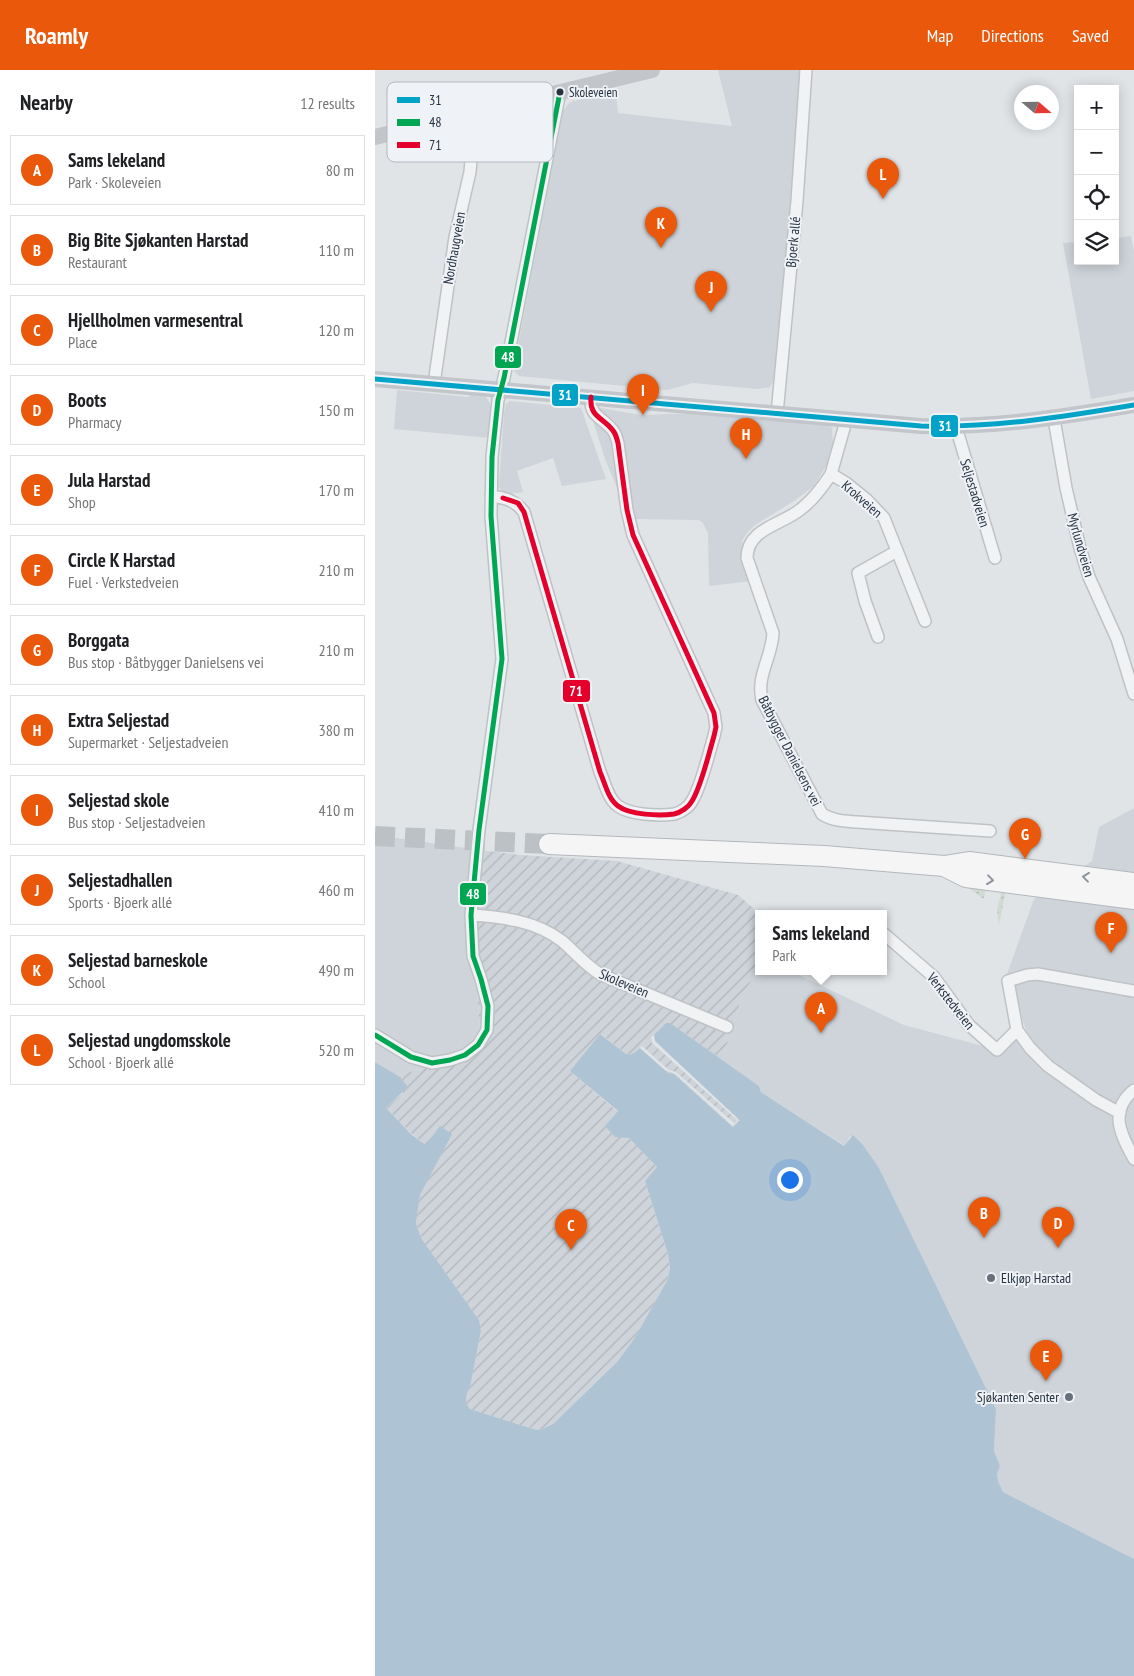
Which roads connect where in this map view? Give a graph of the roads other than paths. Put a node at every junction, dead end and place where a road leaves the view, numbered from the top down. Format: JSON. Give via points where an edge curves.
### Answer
{"nodes":[{"id":1,"x":652,"y":70,"type":"edge"},
{"id":2,"x":806,"y":70,"type":"edge"},
{"id":3,"x":609,"y":75,"type":"edge"},
{"id":4,"x":560,"y":92,"type":"junction"},
{"id":5,"x":553,"y":94,"type":"edge"},
{"id":6,"x":553,"y":127,"type":"edge"},
{"id":7,"x":471,"y":162,"type":"edge"},
{"id":8,"x":546,"y":162,"type":"edge"},
{"id":9,"x":375,"y":379,"type":"edge"},
{"id":10,"x":434,"y":384,"type":"junction"},
{"id":11,"x":501,"y":389,"type":"junction"},
{"id":12,"x":591,"y":397,"type":"junction"},
{"id":13,"x":1134,"y":405,"type":"edge"},
{"id":14,"x":777,"y":414,"type":"junction"},
{"id":15,"x":1054,"y":419,"type":"junction"},
{"id":16,"x":846,"y":421,"type":"junction"},
{"id":17,"x":956,"y":427,"type":"junction"},
{"id":18,"x":831,"y":474,"type":"junction"},
{"id":19,"x":491,"y":496,"type":"junction"},
{"id":20,"x":897,"y":551,"type":"junction"},
{"id":21,"x":995,"y":558,"type":"dead end"},
{"id":22,"x":925,"y":621,"type":"dead end"},
{"id":23,"x":878,"y":637,"type":"dead end"},
{"id":24,"x":1134,"y":694,"type":"edge"},
{"id":25,"x":989,"y":831,"type":"dead end"},
{"id":26,"x":549,"y":844,"type":"tunnel mouth"},
{"id":27,"x":944,"y":866,"type":"junction"},
{"id":28,"x":1134,"y":883,"type":"edge"},
{"id":29,"x":1134,"y":899,"type":"edge"},
{"id":30,"x":471,"y":915,"type":"junction"},
{"id":31,"x":887,"y":936,"type":"edge"},
{"id":32,"x":1134,"y":991,"type":"edge"},
{"id":33,"x":727,"y":1027,"type":"dead end"},
{"id":34,"x":1017,"y":1030,"type":"junction"},
{"id":35,"x":375,"y":1035,"type":"edge"},
{"id":36,"x":1134,"y":1090,"type":"edge"},
{"id":37,"x":1120,"y":1113,"type":"junction"},
{"id":38,"x":1134,"y":1158,"type":"edge"}],
"edges":[{"from":1,"to":3,"type":"street"},
{"from":2,"to":14,"type":"street","name":"Bjoerk allé"},
{"from":3,"to":4,"type":"street"},
{"from":4,"to":5,"type":"street"},
{"from":4,"to":6,"type":"street"},
{"from":7,"to":10,"type":"street","name":"Nordhaugveien","via":[[455,237]]},
{"from":8,"to":11,"type":"street"},
{"from":9,"to":10,"type":"street"},
{"from":10,"to":11,"type":"street"},
{"from":11,"to":12,"type":"street"},
{"from":11,"to":19,"type":"street"},
{"from":12,"to":14,"type":"street"},
{"from":12,"to":19,"type":"street","via":[[590,407],[594,413],[615,432],[633,535],[714,713],[714,736],[697,789],[692,802],[681,811],[675,814],[637,814],[626,811],[612,800],[600,772],[524,512],[517,503]]},
{"from":13,"to":15,"type":"street"},
{"from":14,"to":16,"type":"street"},
{"from":15,"to":17,"type":"street"},
{"from":15,"to":24,"type":"street","name":"Myrlundveien","via":[[1080,548],[1089,577],[1117,639]]},
{"from":16,"to":17,"type":"street"},
{"from":16,"to":18,"type":"street","name":"Krokveien"},
{"from":17,"to":21,"type":"street","name":"Seljestadveien"},
{"from":18,"to":20,"type":"street","name":"Krokveien","via":[[867,500],[884,518]]},
{"from":18,"to":25,"type":"street","name":"Båtbygger Danielsens vei","via":[[814,499],[758,533],[749,548],[747,558],[773,633],[773,643],[760,682],[762,700],[822,814],[835,820]]},
{"from":19,"to":30,"type":"street","via":[[502,659]]},
{"from":20,"to":22,"type":"street","name":"Krokveien"},
{"from":20,"to":23,"type":"street","via":[[858,573]]},
{"from":26,"to":27,"type":"highway","via":[[824,856]]},
{"from":28,"to":27,"type":"highway","one_way":true,"via":[[969,862]]},
{"from":27,"to":29,"type":"highway","one_way":true,"via":[[966,877]]},
{"from":30,"to":33,"type":"street","name":"Skoleveien","via":[[529,924],[563,942],[600,974]]},
{"from":30,"to":35,"type":"street","via":[[473,956],[488,1006],[487,1030],[478,1046],[465,1055],[432,1063],[411,1057]]},
{"from":31,"to":34,"type":"street","name":"Verkstedveien","via":[[934,977],[969,1025],[997,1050]]},
{"from":32,"to":34,"type":"street","via":[[1038,974],[1021,976],[1008,981]]},
{"from":34,"to":37,"type":"street","via":[[1048,1066]]},
{"from":36,"to":37,"type":"street"},
{"from":37,"to":38,"type":"street","via":[[1120,1130]]}]}
